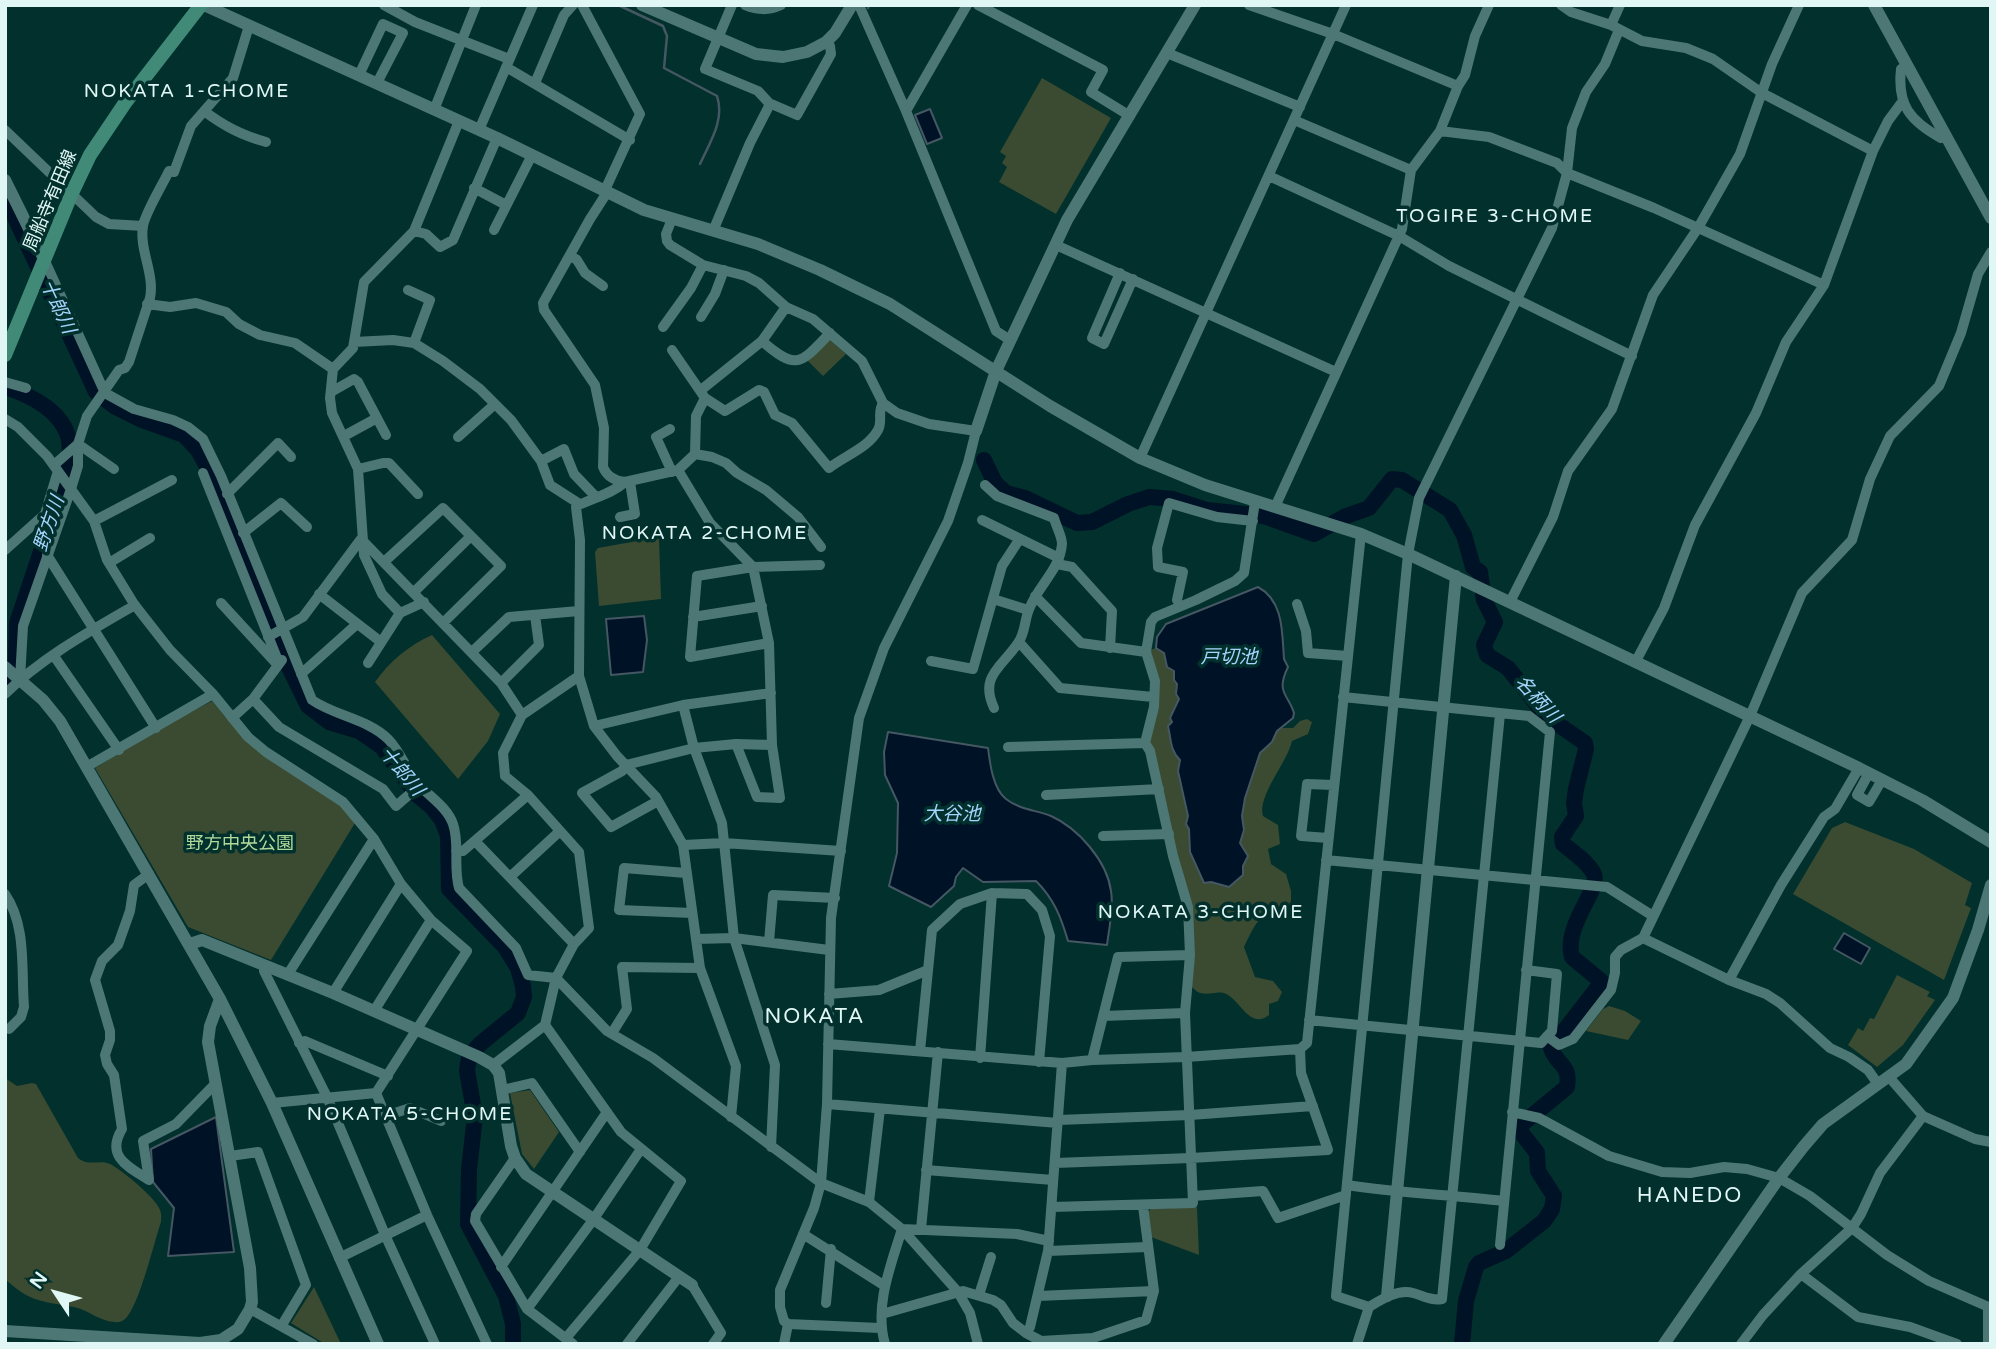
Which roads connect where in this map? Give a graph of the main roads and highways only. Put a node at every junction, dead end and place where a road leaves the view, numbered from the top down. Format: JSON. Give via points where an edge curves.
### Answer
{"nodes":[{"id":1,"x":202,"y":5,"type":"edge"},
{"id":2,"x":5,"y":355,"type":"edge"}],
"edges":[{"from":1,"to":2,"type":"main road","name":"周船寺有田線","via":[[90,155]]}]}
